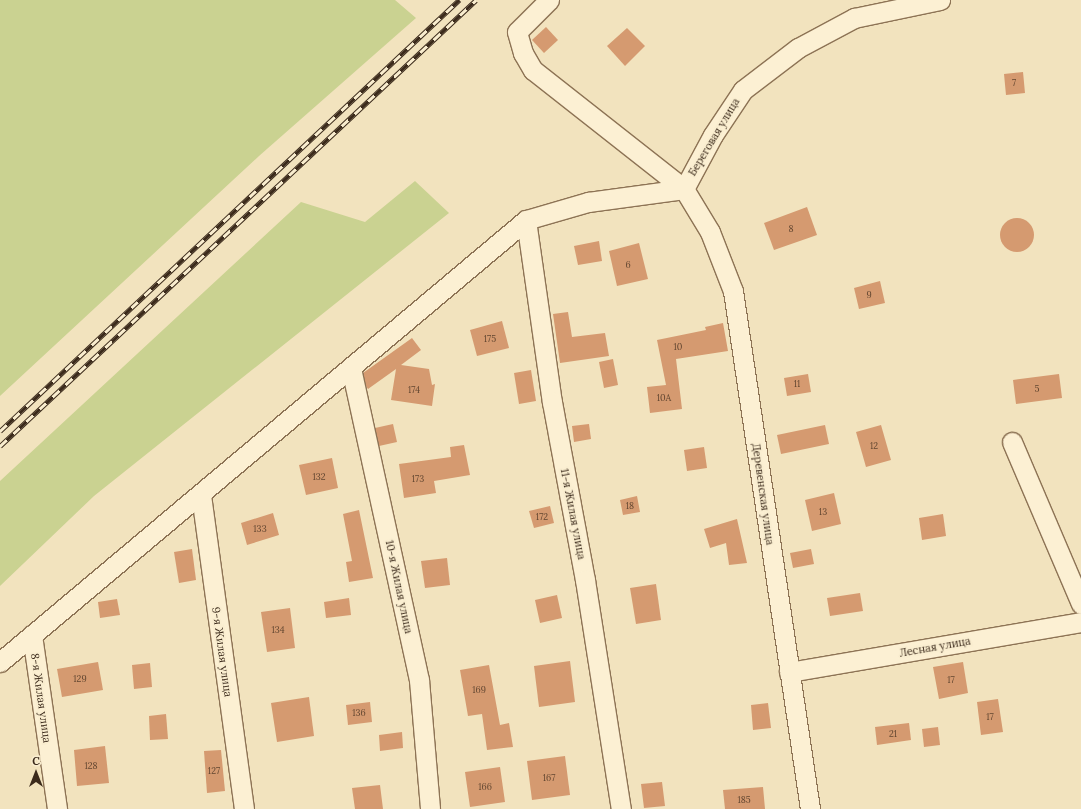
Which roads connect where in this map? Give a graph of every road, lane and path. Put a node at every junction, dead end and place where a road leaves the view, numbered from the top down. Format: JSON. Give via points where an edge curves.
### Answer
{"nodes":[{"id":1,"x":549,"y":0,"type":"edge"},
{"id":2,"x":940,"y":0,"type":"edge"},
{"id":3,"x":684,"y":189,"type":"junction"},
{"id":4,"x":526,"y":220,"type":"junction"},
{"id":5,"x":351,"y":368,"type":"junction"},
{"id":6,"x":1012,"y":442,"type":"dead end"},
{"id":7,"x":201,"y":495,"type":"junction"},
{"id":8,"x":1081,"y":604,"type":"edge"},
{"id":9,"x":1081,"y":622,"type":"edge"},
{"id":10,"x":32,"y":635,"type":"junction"},
{"id":11,"x":0,"y":662,"type":"edge"},
{"id":12,"x":789,"y":672,"type":"junction"},
{"id":13,"x":57,"y":809,"type":"edge"},
{"id":14,"x":244,"y":809,"type":"edge"},
{"id":15,"x":430,"y":809,"type":"edge"},
{"id":16,"x":621,"y":809,"type":"edge"},
{"id":17,"x":810,"y":809,"type":"edge"}],
"edges":[{"from":1,"to":3,"type":"street","via":[[517,32],[523,53],[533,70]]},
{"from":2,"to":3,"type":"street","name":"Береговая улица","via":[[854,18],[798,48],[743,90],[713,135]]},
{"from":3,"to":4,"type":"street","via":[[588,202]]},
{"from":3,"to":12,"type":"street","name":"Деревенская улица","via":[[710,232],[733,291]]},
{"from":4,"to":5,"type":"street"},
{"from":4,"to":16,"type":"street","name":"11-я Жилая улица","via":[[552,402],[585,580]]},
{"from":5,"to":7,"type":"street"},
{"from":5,"to":15,"type":"street","name":"10-я Жилая улица","via":[[419,680]]},
{"from":6,"to":8,"type":"street"},
{"from":7,"to":10,"type":"street"},
{"from":7,"to":14,"type":"street","name":"9-я Жилая улица"},
{"from":9,"to":12,"type":"street","name":"Лесная улица"},
{"from":10,"to":11,"type":"street"},
{"from":10,"to":13,"type":"street","name":"8-я Жилая улица"},
{"from":12,"to":17,"type":"street","name":"Деревенская улица"}]}
